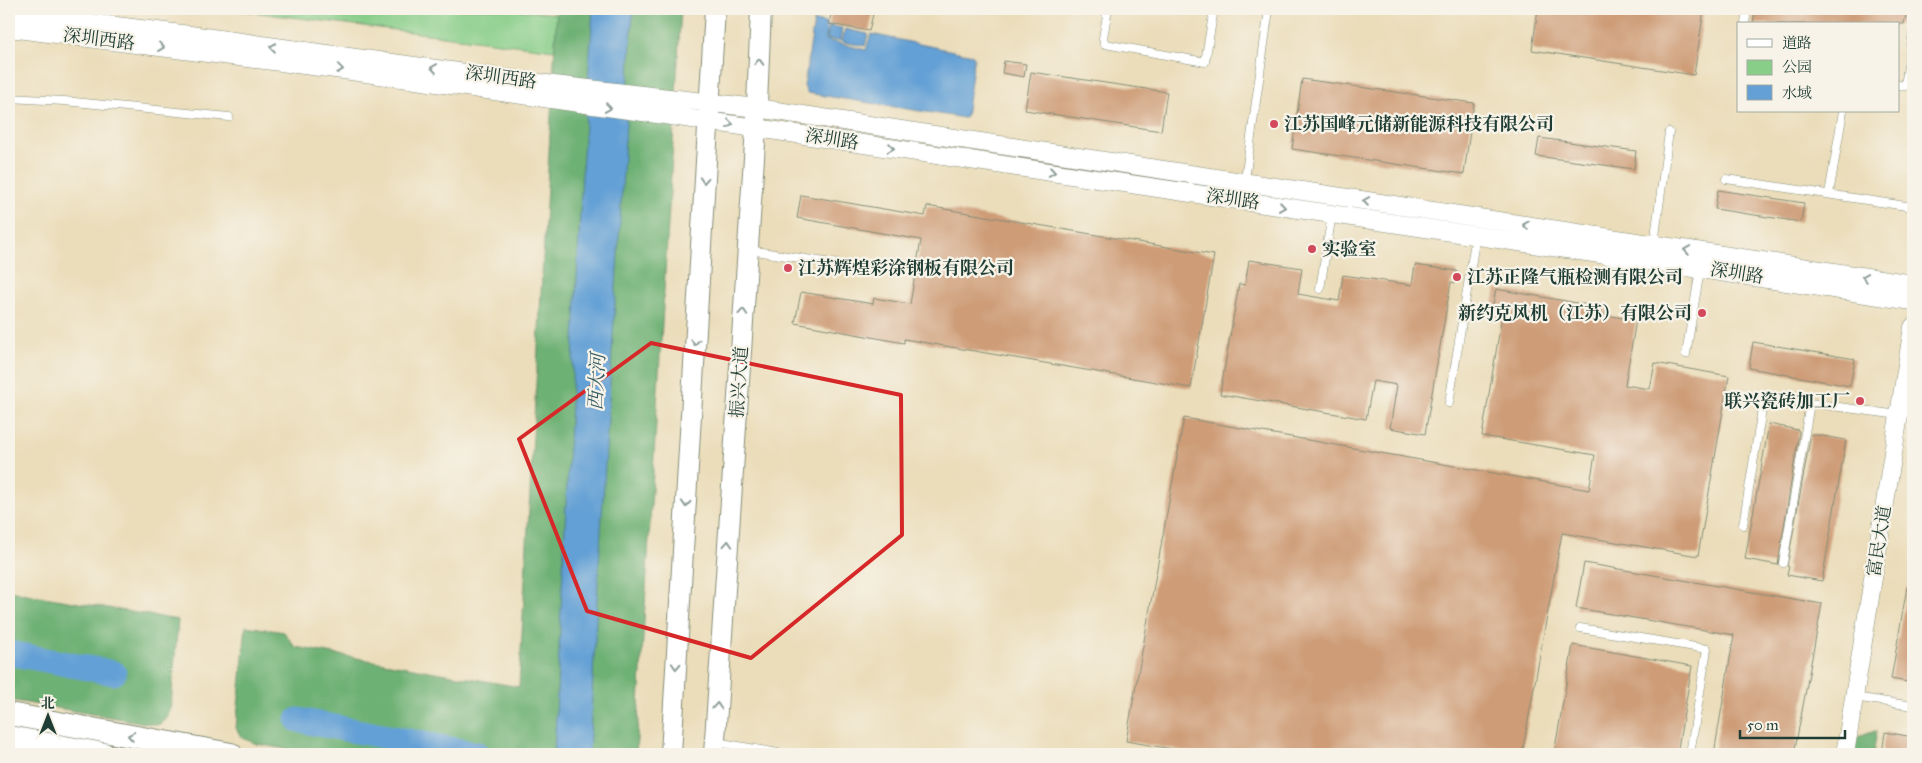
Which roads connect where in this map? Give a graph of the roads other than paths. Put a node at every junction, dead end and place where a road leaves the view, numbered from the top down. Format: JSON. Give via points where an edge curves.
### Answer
{"nodes":[{"id":1,"x":715,"y":9,"type":"edge"},
{"id":2,"x":761,"y":9,"type":"edge"},
{"id":3,"x":1108,"y":9,"type":"edge"},
{"id":4,"x":1214,"y":9,"type":"edge"},
{"id":5,"x":1268,"y":9,"type":"edge"},
{"id":6,"x":1747,"y":9,"type":"edge"},
{"id":7,"x":9,"y":13,"type":"edge"},
{"id":8,"x":1745,"y":22,"type":"edge"},
{"id":9,"x":9,"y":28,"type":"edge"},
{"id":10,"x":1913,"y":33,"type":"edge"},
{"id":11,"x":1900,"y":85,"type":"edge"},
{"id":12,"x":557,"y":93,"type":"junction"},
{"id":13,"x":9,"y":98,"type":"edge"},
{"id":14,"x":757,"y":108,"type":"junction"},
{"id":15,"x":709,"y":112,"type":"junction"},
{"id":16,"x":1842,"y":112,"type":"edge"},
{"id":17,"x":229,"y":117,"type":"dead end"},
{"id":18,"x":756,"y":128,"type":"junction"},
{"id":19,"x":1669,"y":132,"type":"dead end"},
{"id":20,"x":1726,"y":179,"type":"dead end"},
{"id":21,"x":1245,"y":182,"type":"junction"},
{"id":22,"x":1829,"y":194,"type":"junction"},
{"id":23,"x":1242,"y":201,"type":"junction"},
{"id":24,"x":1913,"y":207,"type":"edge"},
{"id":25,"x":1332,"y":214,"type":"junction"},
{"id":26,"x":1476,"y":235,"type":"junction"},
{"id":27,"x":748,"y":249,"type":"junction"},
{"id":28,"x":1652,"y":253,"type":"junction"},
{"id":29,"x":1700,"y":268,"type":"junction"},
{"id":30,"x":876,"y":270,"type":"dead end"},
{"id":31,"x":1913,"y":284,"type":"edge"},
{"id":32,"x":1320,"y":289,"type":"dead end"},
{"id":33,"x":1913,"y":301,"type":"edge"},
{"id":34,"x":1913,"y":327,"type":"edge"},
{"id":35,"x":1686,"y":354,"type":"dead end"},
{"id":36,"x":1449,"y":403,"type":"dead end"},
{"id":37,"x":1810,"y":403,"type":"junction"},
{"id":38,"x":1899,"y":415,"type":"junction"},
{"id":39,"x":1742,"y":525,"type":"dead end"},
{"id":40,"x":1782,"y":563,"type":"dead end"},
{"id":41,"x":1580,"y":628,"type":"dead end"},
{"id":42,"x":1854,"y":697,"type":"junction"},
{"id":43,"x":1913,"y":706,"type":"edge"},
{"id":44,"x":9,"y":714,"type":"edge"},
{"id":45,"x":9,"y":737,"type":"edge"},
{"id":46,"x":714,"y":748,"type":"edge"},
{"id":47,"x":104,"y":754,"type":"edge"},
{"id":48,"x":231,"y":754,"type":"edge"},
{"id":49,"x":671,"y":754,"type":"edge"},
{"id":50,"x":784,"y":754,"type":"edge"},
{"id":51,"x":1690,"y":754,"type":"edge"},
{"id":52,"x":1845,"y":754,"type":"edge"}],
"edges":[{"from":1,"to":15,"type":"main road"},
{"from":14,"to":2,"type":"main road","name":"振兴大道","one_way":true},
{"from":3,"to":4,"type":"lane","via":[[1103,38],[1105,44],[1205,62]]},
{"from":5,"to":21,"type":"lane"},
{"from":6,"to":8,"type":"lane"},
{"from":12,"to":7,"type":"street","name":"深圳西路","one_way":true,"via":[[199,36]]},
{"from":9,"to":12,"type":"street","name":"深圳西路","one_way":true},
{"from":10,"to":11,"type":"lane","via":[[1905,86]]},
{"from":12,"to":15,"type":"street","name":"深圳路","one_way":true,"via":[[665,116]]},
{"from":12,"to":15,"type":"street","name":"深圳路","via":[[666,97]]},
{"from":13,"to":17,"type":"lane"},
{"from":14,"to":15,"type":"street","name":"深圳路"},
{"from":14,"to":18,"type":"main road","name":"振兴大道"},
{"from":14,"to":21,"type":"street","name":"深圳路"},
{"from":15,"to":18,"type":"street","name":"深圳路","one_way":true},
{"from":15,"to":49,"type":"main road","one_way":true},
{"from":16,"to":22,"type":"lane"},
{"from":18,"to":23,"type":"street","name":"深圳路","one_way":true},
{"from":18,"to":27,"type":"main road","name":"振兴大道"},
{"from":19,"to":28,"type":"lane"},
{"from":20,"to":22,"type":"lane"},
{"from":21,"to":23,"type":"lane"},
{"from":28,"to":21,"type":"street","name":"深圳路","one_way":true},
{"from":22,"to":24,"type":"lane"},
{"from":23,"to":25,"type":"street","name":"深圳路","one_way":true},
{"from":25,"to":26,"type":"street","name":"深圳路"},
{"from":25,"to":32,"type":"lane"},
{"from":26,"to":28,"type":"street","name":"深圳路"},
{"from":26,"to":36,"type":"lane"},
{"from":27,"to":30,"type":"lane"},
{"from":46,"to":27,"type":"main road","name":"振兴大道","one_way":true},
{"from":28,"to":29,"type":"street","name":"深圳路"},
{"from":31,"to":28,"type":"street","name":"深圳路","one_way":true},
{"from":29,"to":33,"type":"street","name":"深圳路"},
{"from":29,"to":35,"type":"lane"},
{"from":34,"to":38,"type":"street","name":"富民大道"},
{"from":37,"to":38,"type":"lane"},
{"from":37,"to":39,"type":"lane","via":[[1764,397]]},
{"from":37,"to":40,"type":"lane"},
{"from":38,"to":42,"type":"street","name":"富民大道"},
{"from":41,"to":51,"type":"lane","via":[[1707,649]]},
{"from":42,"to":43,"type":"lane"},
{"from":42,"to":52,"type":"street","name":"富民大道"},
{"from":48,"to":44,"type":"main road","one_way":true},
{"from":45,"to":47,"type":"main road"},
{"from":46,"to":50,"type":"lane"}]}
